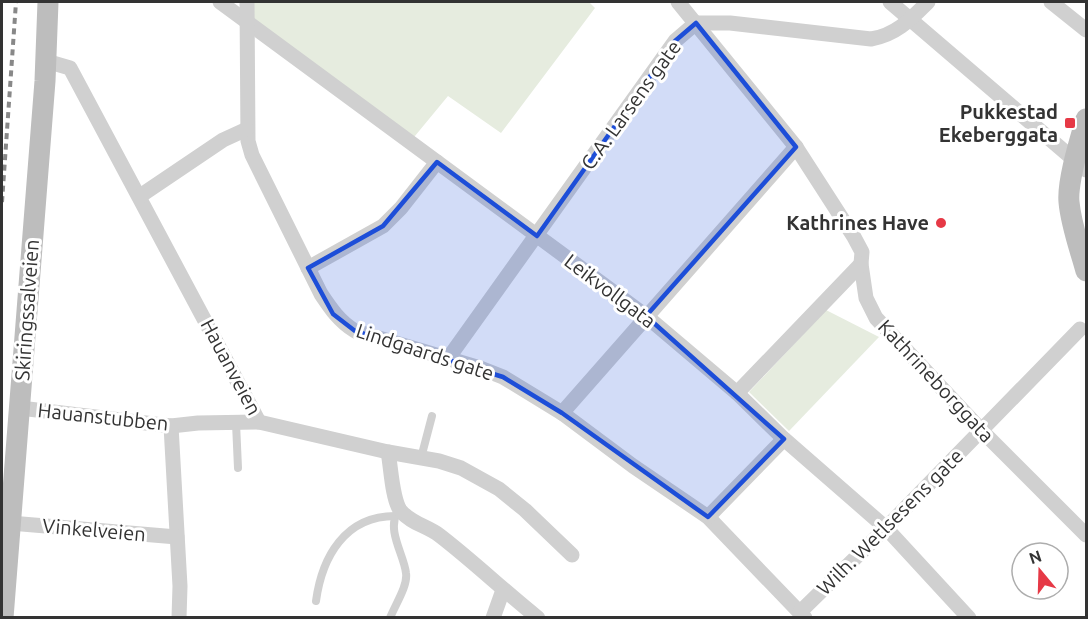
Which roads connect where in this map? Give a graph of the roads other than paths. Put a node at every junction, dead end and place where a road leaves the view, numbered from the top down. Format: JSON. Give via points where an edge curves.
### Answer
{"nodes":[{"id":1,"x":48,"y":2,"type":"edge"},
{"id":2,"x":220,"y":2,"type":"edge"},
{"id":3,"x":247,"y":2,"type":"edge"},
{"id":4,"x":678,"y":2,"type":"edge"},
{"id":5,"x":890,"y":2,"type":"edge"},
{"id":6,"x":928,"y":2,"type":"edge"},
{"id":7,"x":1051,"y":2,"type":"edge"},
{"id":8,"x":910,"y":19,"type":"junction"},
{"id":9,"x":246,"y":21,"type":"junction"},
{"id":10,"x":696,"y":23,"type":"junction"},
{"id":11,"x":1086,"y":30,"type":"edge"},
{"id":12,"x":46,"y":61,"type":"junction"},
{"id":13,"x":1086,"y":119,"type":"edge"},
{"id":14,"x":247,"y":129,"type":"junction"},
{"id":15,"x":796,"y":147,"type":"junction"},
{"id":16,"x":437,"y":162,"type":"junction"},
{"id":17,"x":1081,"y":166,"type":"edge"},
{"id":18,"x":140,"y":196,"type":"junction"},
{"id":19,"x":537,"y":236,"type":"junction"},
{"id":20,"x":861,"y":264,"type":"junction"},
{"id":21,"x":308,"y":268,"type":"junction"},
{"id":22,"x":1086,"y":271,"type":"edge"},
{"id":23,"x":646,"y":316,"type":"junction"},
{"id":24,"x":1080,"y":329,"type":"dead end"},
{"id":25,"x":447,"y":360,"type":"junction"},
{"id":26,"x":737,"y":393,"type":"junction"},
{"id":27,"x":20,"y":408,"type":"junction"},
{"id":28,"x":562,"y":413,"type":"junction"},
{"id":29,"x":432,"y":416,"type":"dead end"},
{"id":30,"x":259,"y":422,"type":"junction"},
{"id":31,"x":236,"y":423,"type":"junction"},
{"id":32,"x":171,"y":426,"type":"junction"},
{"id":33,"x":981,"y":430,"type":"junction"},
{"id":34,"x":784,"y":439,"type":"junction"},
{"id":35,"x":388,"y":452,"type":"junction"},
{"id":36,"x":421,"y":458,"type":"junction"},
{"id":37,"x":238,"y":468,"type":"dead end"},
{"id":38,"x":398,"y":513,"type":"junction"},
{"id":39,"x":708,"y":517,"type":"junction"},
{"id":40,"x":10,"y":523,"type":"junction"},
{"id":41,"x":886,"y":528,"type":"junction"},
{"id":42,"x":1086,"y":535,"type":"edge"},
{"id":43,"x":177,"y":537,"type":"junction"},
{"id":44,"x":572,"y":555,"type":"dead end"},
{"id":45,"x":503,"y":590,"type":"junction"},
{"id":46,"x":316,"y":601,"type":"dead end"},
{"id":47,"x":803,"y":615,"type":"edge"},
{"id":48,"x":3,"y":618,"type":"edge"},
{"id":49,"x":179,"y":618,"type":"edge"},
{"id":50,"x":390,"y":618,"type":"edge"},
{"id":51,"x":493,"y":618,"type":"edge"},
{"id":52,"x":538,"y":618,"type":"edge"},
{"id":53,"x":969,"y":618,"type":"edge"}],
"edges":[{"from":1,"to":12,"type":"main road","name":"Skiringssalveien"},
{"from":2,"to":9,"type":"street","name":"Leikvollgata"},
{"from":3,"to":9,"type":"street","name":"Lindgaards gate"},
{"from":4,"to":10,"type":"street","name":"Kathrineborggata"},
{"from":5,"to":8,"type":"street"},
{"from":6,"to":8,"type":"street","name":"C.A. Larsens gate"},
{"from":7,"to":11,"type":"street"},
{"from":8,"to":10,"type":"street","name":"C.A. Larsens gate","via":[[896,31],[871,39],[730,23]]},
{"from":8,"to":17,"type":"street"},
{"from":9,"to":14,"type":"street","name":"Lindgaards gate"},
{"from":9,"to":16,"type":"street","name":"Leikvollgata"},
{"from":10,"to":15,"type":"street","name":"Kathrineborggata"},
{"from":10,"to":19,"type":"street","name":"C.A. Larsens gate","via":[[675,41]]},
{"from":12,"to":18,"type":"street","name":"Hauanveien","via":[[70,68]]},
{"from":12,"to":27,"type":"main road","name":"Skiringssalveien"},
{"from":13,"to":17,"type":"main road"},
{"from":14,"to":18,"type":"street","via":[[223,140]]},
{"from":14,"to":21,"type":"street","name":"Lindgaards gate","via":[[252,154]]},
{"from":15,"to":20,"type":"street","name":"Kathrineborggata","via":[[854,237],[862,252]]},
{"from":15,"to":23,"type":"street"},
{"from":16,"to":19,"type":"street","name":"Leikvollgata"},
{"from":16,"to":21,"type":"street","via":[[383,226]]},
{"from":17,"to":22,"type":"main road","via":[[1068,199]]},
{"from":18,"to":30,"type":"street","name":"Hauanveien"},
{"from":19,"to":23,"type":"street","name":"Leikvollgata"},
{"from":19,"to":25,"type":"street","name":"C.A. Larsens gate"},
{"from":20,"to":26,"type":"street"},
{"from":20,"to":33,"type":"street","name":"Kathrineborggata","via":[[866,298],[876,318]]},
{"from":21,"to":25,"type":"street","name":"Lindgaards gate","via":[[333,314],[344,324]]},
{"from":23,"to":26,"type":"street","name":"Leikvollgata"},
{"from":23,"to":28,"type":"street"},
{"from":24,"to":33,"type":"street","name":"Wilh. Wetlsesens gate"},
{"from":25,"to":28,"type":"street","name":"Lindgaards gate","via":[[503,377]]},
{"from":26,"to":34,"type":"street","name":"Leikvollgata"},
{"from":27,"to":32,"type":"street","name":"Hauanstubben"},
{"from":27,"to":40,"type":"main road","name":"Skiringssalveien"},
{"from":28,"to":39,"type":"street","name":"Lindgaards gate"},
{"from":29,"to":36,"type":"lane"},
{"from":30,"to":31,"type":"street","name":"Hauanstubben"},
{"from":30,"to":35,"type":"street","name":"Hauanveien"},
{"from":31,"to":32,"type":"street","name":"Hauanstubben"},
{"from":31,"to":37,"type":"lane"},
{"from":32,"to":43,"type":"street"},
{"from":33,"to":41,"type":"street","name":"Wilh. Wetlsesens gate"},
{"from":33,"to":42,"type":"street","name":"Kathrineborggata"},
{"from":34,"to":39,"type":"street"},
{"from":34,"to":41,"type":"street","name":"Leikvollgata"},
{"from":35,"to":36,"type":"street","name":"Hauanveien"},
{"from":35,"to":38,"type":"street"},
{"from":36,"to":44,"type":"street","name":"Hauanveien","via":[[461,468],[499,489]]},
{"from":38,"to":45,"type":"street","via":[[448,542]]},
{"from":38,"to":46,"type":"lane","via":[[369,519],[350,529],[320,574]]},
{"from":38,"to":50,"type":"lane","via":[[395,533],[407,574]]},
{"from":39,"to":47,"type":"street","name":"Lindgaards gate"},
{"from":40,"to":43,"type":"street","name":"Vinkelveien"},
{"from":40,"to":48,"type":"main road","name":"Skiringssalveien"},
{"from":41,"to":47,"type":"street","name":"Wilh. Wetlsesens gate"},
{"from":41,"to":53,"type":"street","name":"Leikvollgata"},
{"from":43,"to":49,"type":"street"},
{"from":45,"to":51,"type":"street"},
{"from":45,"to":52,"type":"street"}]}
